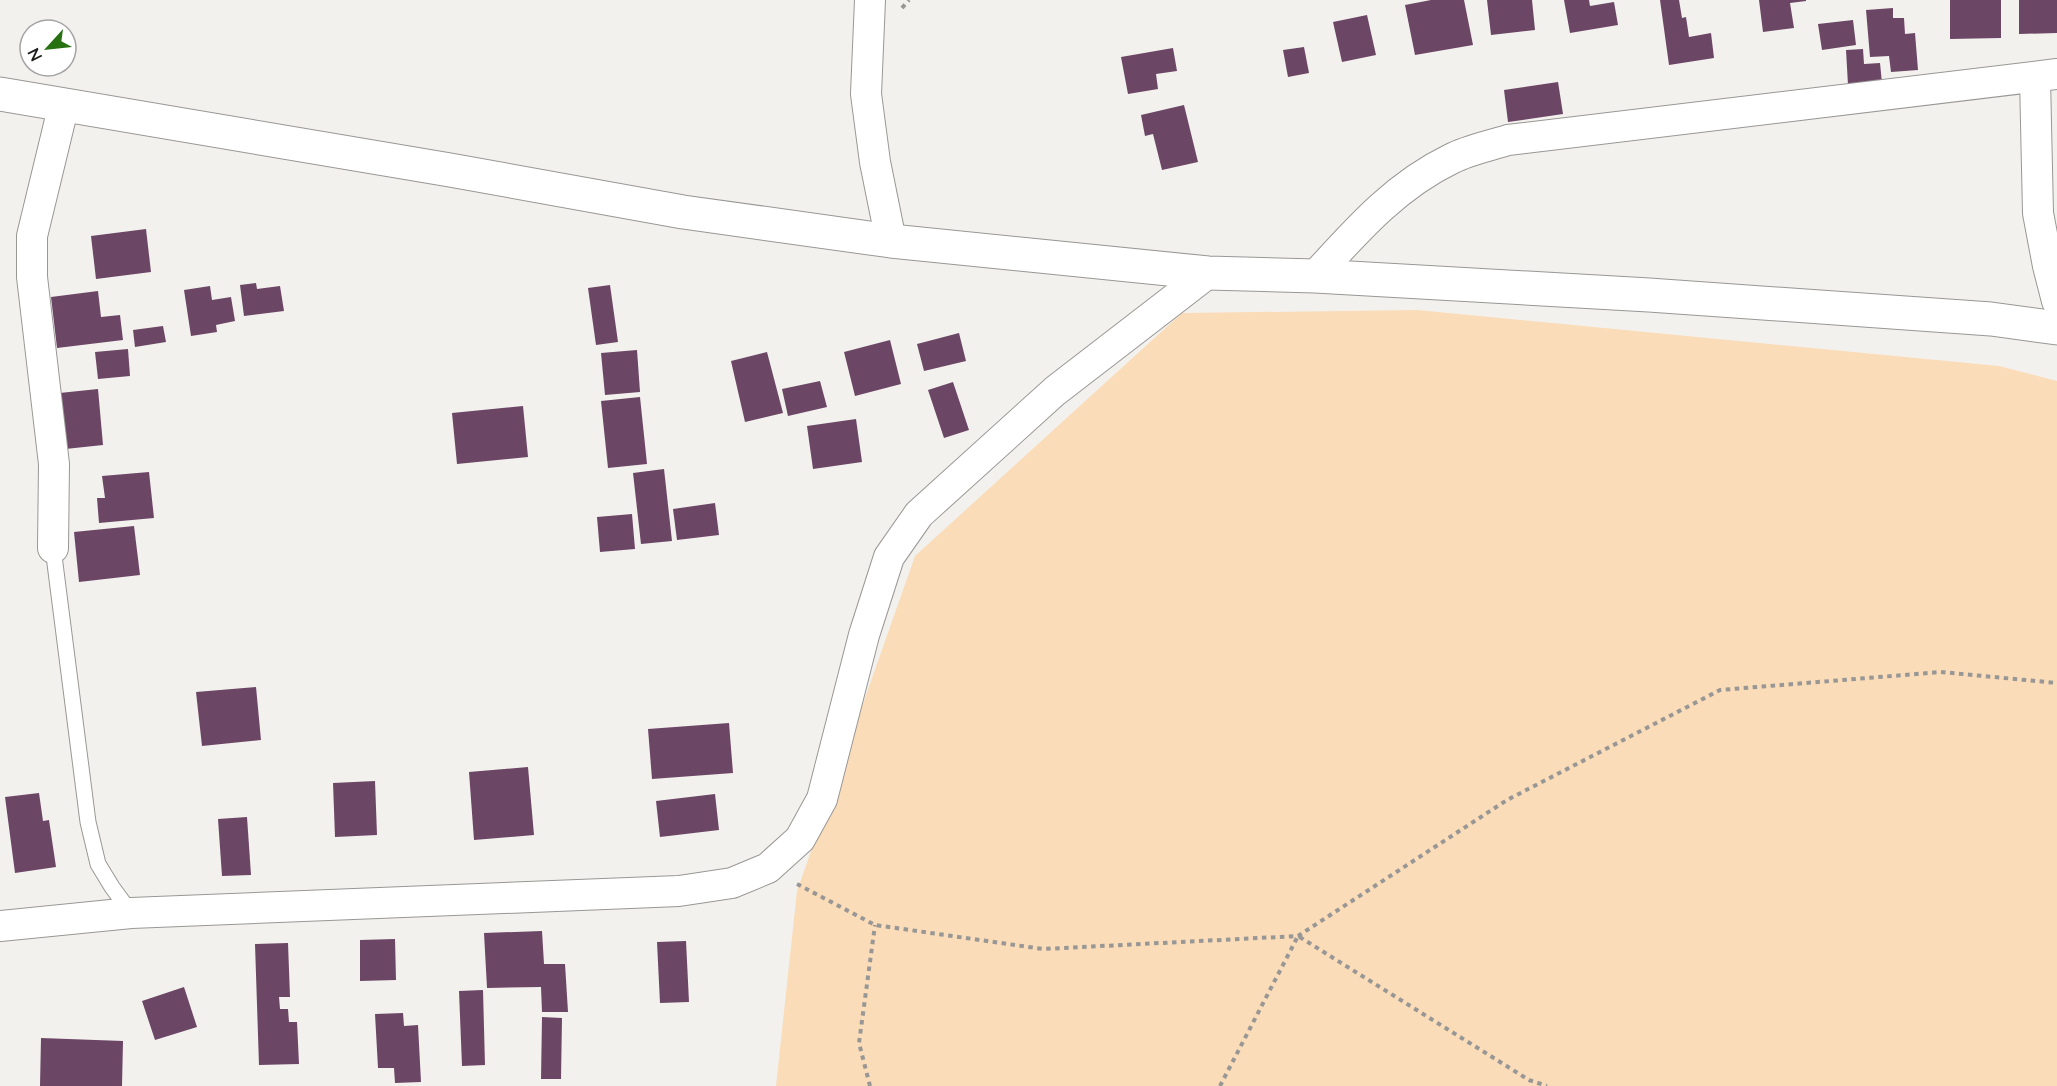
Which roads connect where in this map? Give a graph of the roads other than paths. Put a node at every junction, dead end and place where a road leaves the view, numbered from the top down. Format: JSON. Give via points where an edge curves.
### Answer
{"nodes":[{"id":1,"x":870,"y":0,"type":"edge"},
{"id":2,"x":2046,"y":76,"type":"edge"},
{"id":3,"x":0,"y":94,"type":"edge"},
{"id":4,"x":64,"y":104,"type":"junction"},
{"id":5,"x":891,"y":241,"type":"junction"},
{"id":6,"x":1208,"y":273,"type":"junction"},
{"id":7,"x":1315,"y":276,"type":"junction"},
{"id":8,"x":2057,"y":301,"type":"edge"},
{"id":9,"x":2057,"y":328,"type":"edge"},
{"id":10,"x":53,"y":548,"type":"joint"},
{"id":11,"x":132,"y":913,"type":"junction"},
{"id":12,"x":0,"y":926,"type":"edge"}],
"edges":[{"from":1,"to":5,"type":"street","via":[[866,94]]},
{"from":2,"to":7,"type":"street","via":[[1508,140],[1452,158],[1414,180],[1374,213]]},
{"from":2,"to":8,"type":"street","via":[[2038,213]]},
{"from":3,"to":4,"type":"street"},
{"from":4,"to":5,"type":"street","via":[[683,212]]},
{"from":4,"to":10,"type":"street","via":[[32,236],[32,277],[54,464]]},
{"from":5,"to":6,"type":"street"},
{"from":6,"to":7,"type":"street"},
{"from":6,"to":11,"type":"street","via":[[1055,391],[919,514],[889,557],[864,635],[822,799],[800,839],[768,868],[732,883],[679,891]]},
{"from":7,"to":9,"type":"street","via":[[1649,295]]},
{"from":10,"to":11,"type":"lane","via":[[88,822],[98,864]]},
{"from":11,"to":12,"type":"street"}]}
